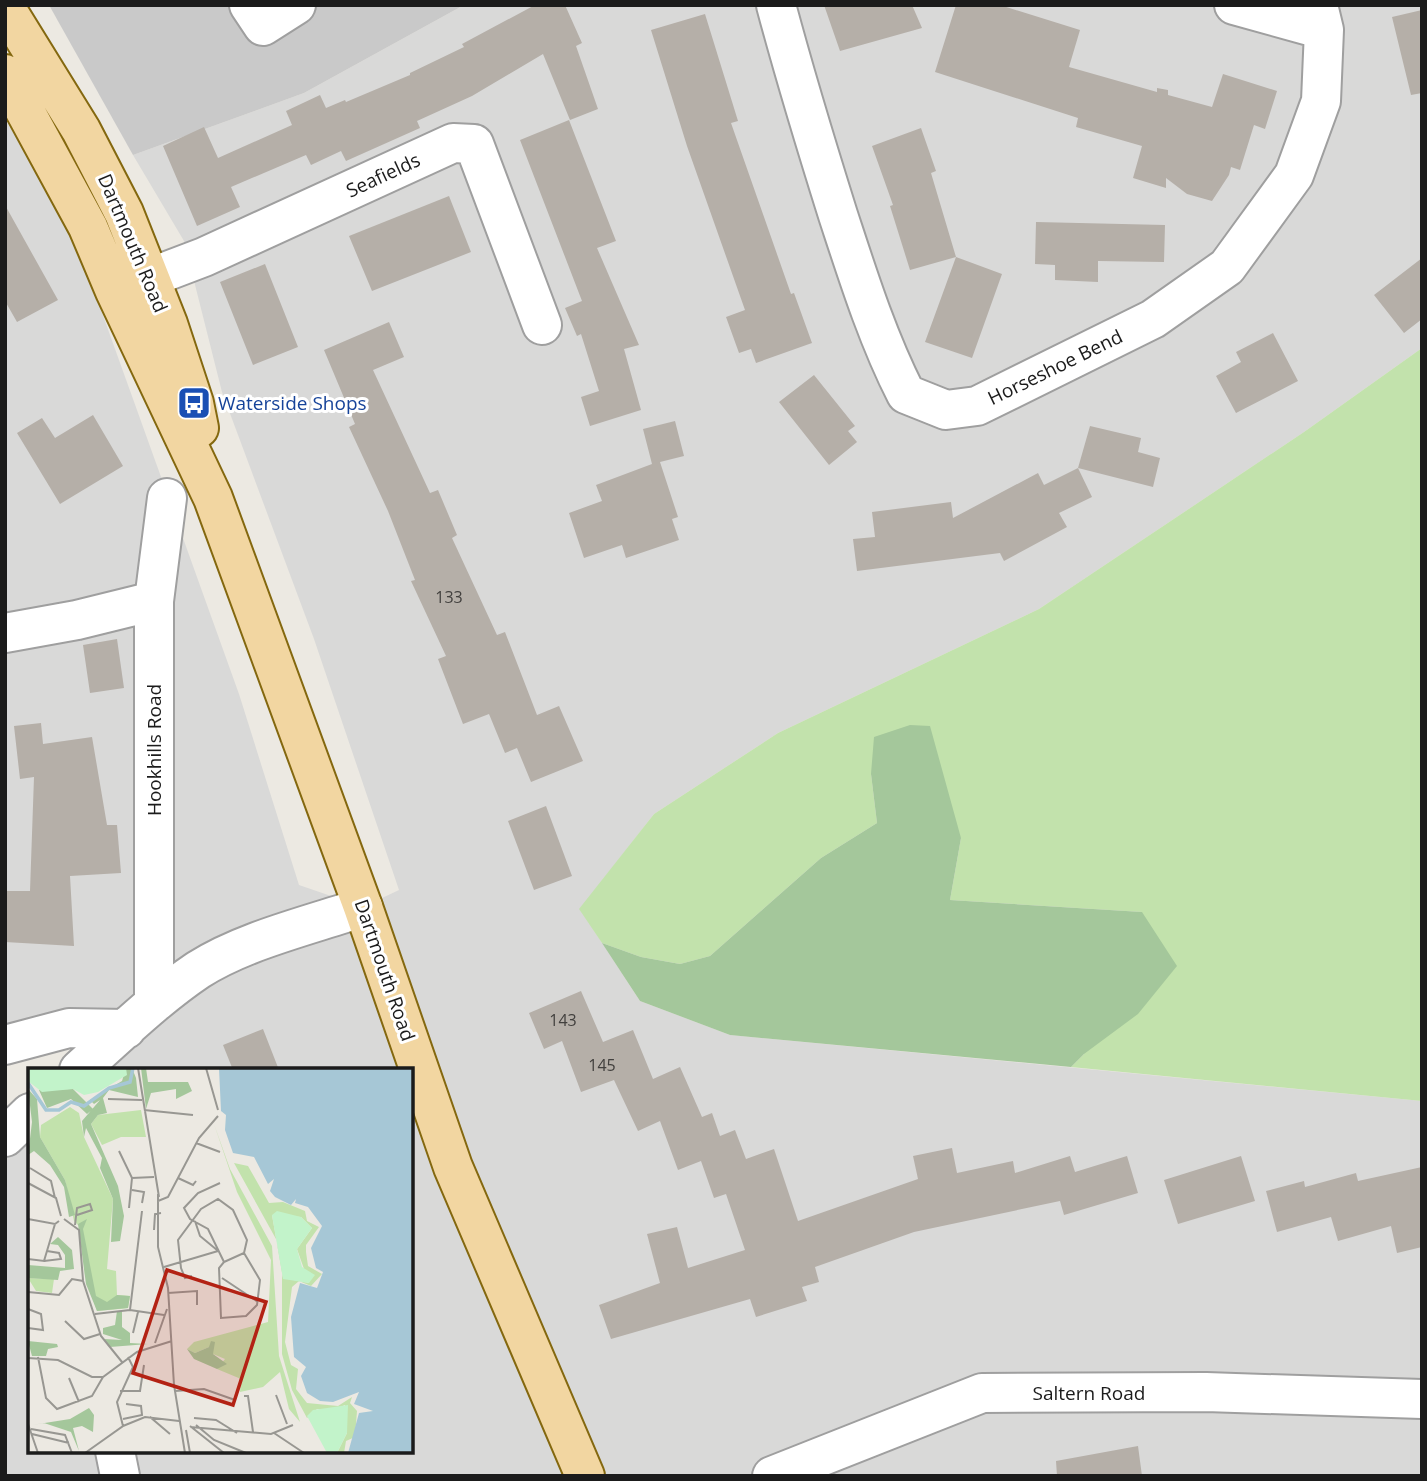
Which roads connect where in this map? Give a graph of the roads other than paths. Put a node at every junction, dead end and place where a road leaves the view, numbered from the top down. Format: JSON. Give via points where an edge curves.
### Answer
{"nodes":[{"id":1,"x":248,"y":5,"type":"edge"},
{"id":2,"x":296,"y":5,"type":"edge"},
{"id":3,"x":776,"y":5,"type":"edge"},
{"id":4,"x":1234,"y":5,"type":"edge"},
{"id":5,"x":5,"y":6,"type":"edge"},
{"id":6,"x":1321,"y":18,"type":"edge"},
{"id":7,"x":5,"y":74,"type":"edge"},
{"id":8,"x":133,"y":285,"type":"junction"},
{"id":9,"x":542,"y":325,"type":"dead end"},
{"id":10,"x":167,"y":498,"type":"dead end"},
{"id":11,"x":154,"y":601,"type":"junction"},
{"id":12,"x":5,"y":633,"type":"edge"},
{"id":13,"x":363,"y":907,"type":"junction"},
{"id":14,"x":154,"y":1003,"type":"junction"},
{"id":15,"x":126,"y":1028,"type":"junction"},
{"id":16,"x":5,"y":1045,"type":"edge"},
{"id":17,"x":81,"y":1068,"type":"edge"},
{"id":18,"x":28,"y":1115,"type":"edge"},
{"id":19,"x":5,"y":1137,"type":"edge"},
{"id":20,"x":1422,"y":1399,"type":"edge"},
{"id":21,"x":115,"y":1453,"type":"edge"},
{"id":22,"x":120,"y":1476,"type":"edge"},
{"id":23,"x":585,"y":1476,"type":"edge"},
{"id":24,"x":772,"y":1476,"type":"edge"}],
"edges":[{"from":1,"to":2,"type":"street","via":[[263,26]]},
{"from":3,"to":6,"type":"street","name":"Horseshoe Bend","via":[[801,99],[886,353],[906,394],[946,410],[977,405],[1153,319],[1227,267],[1294,175],[1321,101]]},
{"from":4,"to":6,"type":"street"},
{"from":5,"to":8,"type":"main road","name":"Dartmouth Road","via":[[81,130],[124,213]]},
{"from":7,"to":8,"type":"main road","name":"Dartmouth Road","via":[[88,227]]},
{"from":8,"to":9,"type":"street","name":"Seafields","via":[[453,143],[474,144]]},
{"from":8,"to":13,"type":"main road","name":"Dartmouth Road"},
{"from":10,"to":11,"type":"street","name":"Hookhills Road"},
{"from":11,"to":12,"type":"street"},
{"from":11,"to":14,"type":"street","name":"Hookhills Road"},
{"from":13,"to":14,"type":"street","via":[[245,947],[200,969]]},
{"from":13,"to":23,"type":"main road","name":"Dartmouth Road","via":[[453,1167]]},
{"from":14,"to":15,"type":"street"},
{"from":15,"to":16,"type":"street","via":[[69,1028]]},
{"from":15,"to":17,"type":"street"},
{"from":18,"to":19,"type":"street"},
{"from":20,"to":24,"type":"street","name":"Saltern Road","via":[[1206,1392],[982,1393]]},
{"from":21,"to":22,"type":"street"}]}
